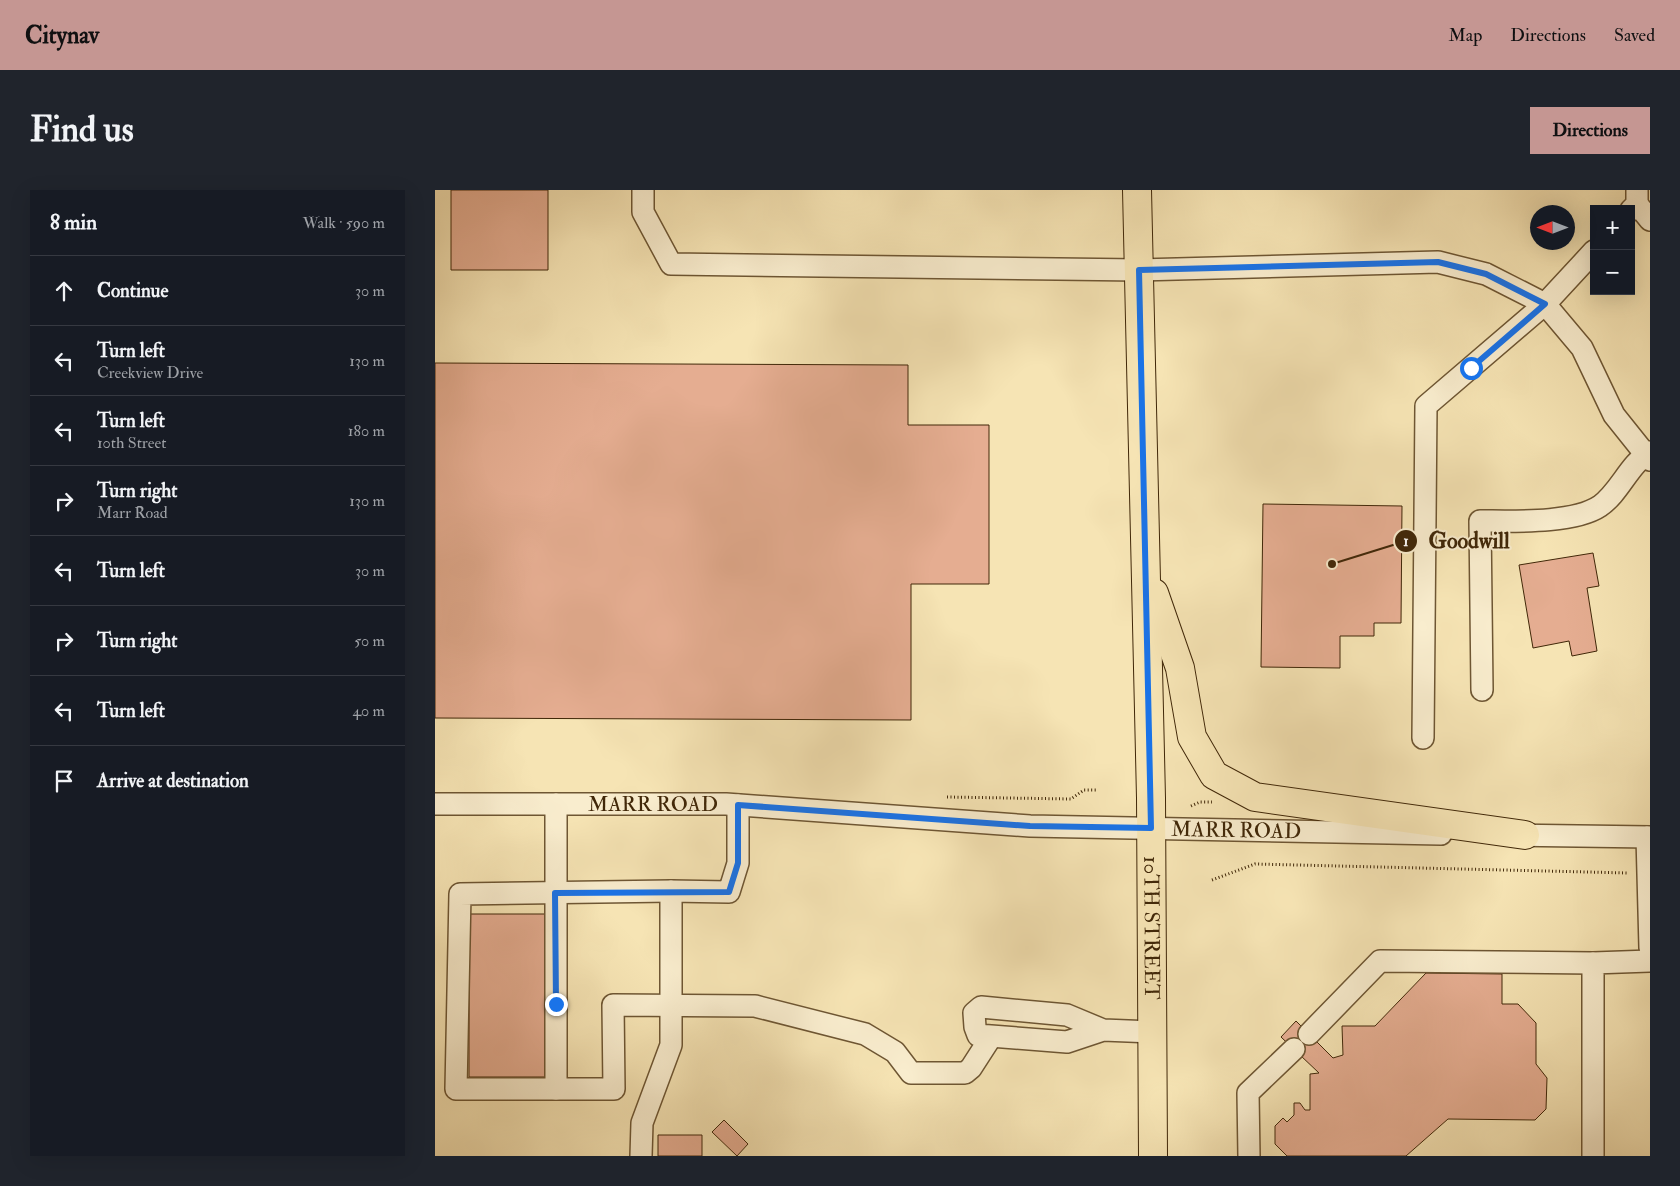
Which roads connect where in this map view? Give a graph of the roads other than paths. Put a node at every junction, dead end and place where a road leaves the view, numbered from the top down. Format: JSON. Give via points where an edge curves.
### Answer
{"nodes":[{"id":1,"x":643,"y":190,"type":"edge"},
{"id":2,"x":1137,"y":190,"type":"edge"},
{"id":3,"x":1590,"y":255,"type":"edge"},
{"id":4,"x":1139,"y":270,"type":"junction"},
{"id":5,"x":1545,"y":304,"type":"junction"},
{"id":6,"x":1648,"y":456,"type":"edge"},
{"id":7,"x":1145,"y":568,"type":"junction"},
{"id":8,"x":1482,"y":690,"type":"dead end"},
{"id":9,"x":1423,"y":738,"type":"dead end"},
{"id":10,"x":435,"y":804,"type":"edge"},
{"id":11,"x":556,"y":804,"type":"junction"},
{"id":12,"x":738,"y":805,"type":"junction"},
{"id":13,"x":1151,"y":828,"type":"junction"},
{"id":14,"x":1525,"y":835,"type":"junction"},
{"id":15,"x":1649,"y":837,"type":"edge"},
{"id":16,"x":1649,"y":872,"type":"edge"},
{"id":17,"x":671,"y":891,"type":"junction"},
{"id":18,"x":555,"y":893,"type":"junction"},
{"id":19,"x":1650,"y":941,"type":"edge"},
{"id":20,"x":1650,"y":948,"type":"edge"},
{"id":21,"x":1650,"y":961,"type":"edge"},
{"id":22,"x":1593,"y":963,"type":"junction"},
{"id":23,"x":671,"y":1005,"type":"junction"},
{"id":24,"x":1103,"y":1030,"type":"junction"},
{"id":25,"x":1153,"y":1032,"type":"junction"},
{"id":26,"x":1309,"y":1034,"type":"dead end"},
{"id":27,"x":991,"y":1037,"type":"junction"},
{"id":28,"x":1294,"y":1049,"type":"dead end"},
{"id":29,"x":557,"y":1089,"type":"junction"},
{"id":30,"x":641,"y":1156,"type":"edge"},
{"id":31,"x":1153,"y":1156,"type":"edge"},
{"id":32,"x":1249,"y":1156,"type":"edge"},
{"id":33,"x":1593,"y":1156,"type":"edge"}],
"edges":[{"from":1,"to":4,"type":"street","via":[[643,212],[671,264]]},
{"from":2,"to":4,"type":"main road","name":"10TH STREET"},
{"from":3,"to":5,"type":"street"},
{"from":4,"to":5,"type":"street","via":[[1438,262],[1486,274]]},
{"from":4,"to":7,"type":"main road","name":"10TH STREET"},
{"from":5,"to":6,"type":"street","via":[[1582,348],[1614,415]]},
{"from":5,"to":9,"type":"street","via":[[1426,406]]},
{"from":6,"to":8,"type":"street","via":[[1601,505],[1583,513],[1548,519],[1480,521]]},
{"from":7,"to":13,"type":"main road","name":"10TH STREET"},
{"from":7,"to":14,"type":"main road","via":[[1180,668],[1192,737],[1214,775],[1255,797]]},
{"from":10,"to":11,"type":"street","name":"MARR ROAD"},
{"from":11,"to":12,"type":"street","name":"MARR ROAD"},
{"from":11,"to":18,"type":"street"},
{"from":12,"to":13,"type":"street","name":"MARR ROAD","via":[[1030,826]]},
{"from":12,"to":17,"type":"street","via":[[738,863],[729,892]]},
{"from":13,"to":14,"type":"street","name":"MARR ROAD"},
{"from":13,"to":25,"type":"main road","name":"10TH STREET"},
{"from":14,"to":15,"type":"street","name":"MARR ROAD"},
{"from":15,"to":16,"type":"street"},
{"from":16,"to":19,"type":"street"},
{"from":17,"to":18,"type":"street"},
{"from":17,"to":23,"type":"street"},
{"from":18,"to":29,"type":"street"},
{"from":18,"to":29,"type":"street","via":[[460,894],[455,1089]]},
{"from":19,"to":20,"type":"street"},
{"from":21,"to":22,"type":"street"},
{"from":22,"to":26,"type":"street","via":[[1381,961]]},
{"from":22,"to":33,"type":"street"},
{"from":23,"to":27,"type":"street","via":[[755,1006],[865,1034],[895,1052],[911,1073],[965,1073]]},
{"from":23,"to":29,"type":"street","via":[[613,1005],[614,1089]]},
{"from":23,"to":30,"type":"street","via":[[671,1045],[642,1124]]},
{"from":24,"to":25,"type":"street"},
{"from":24,"to":27,"type":"street","via":[[1067,1042]]},
{"from":24,"to":27,"type":"street","via":[[1067,1015],[981,1007],[974,1013],[975,1027],[978,1034]]},
{"from":25,"to":31,"type":"main road","name":"10TH STREET"},
{"from":28,"to":32,"type":"street","via":[[1248,1093]]}]}
